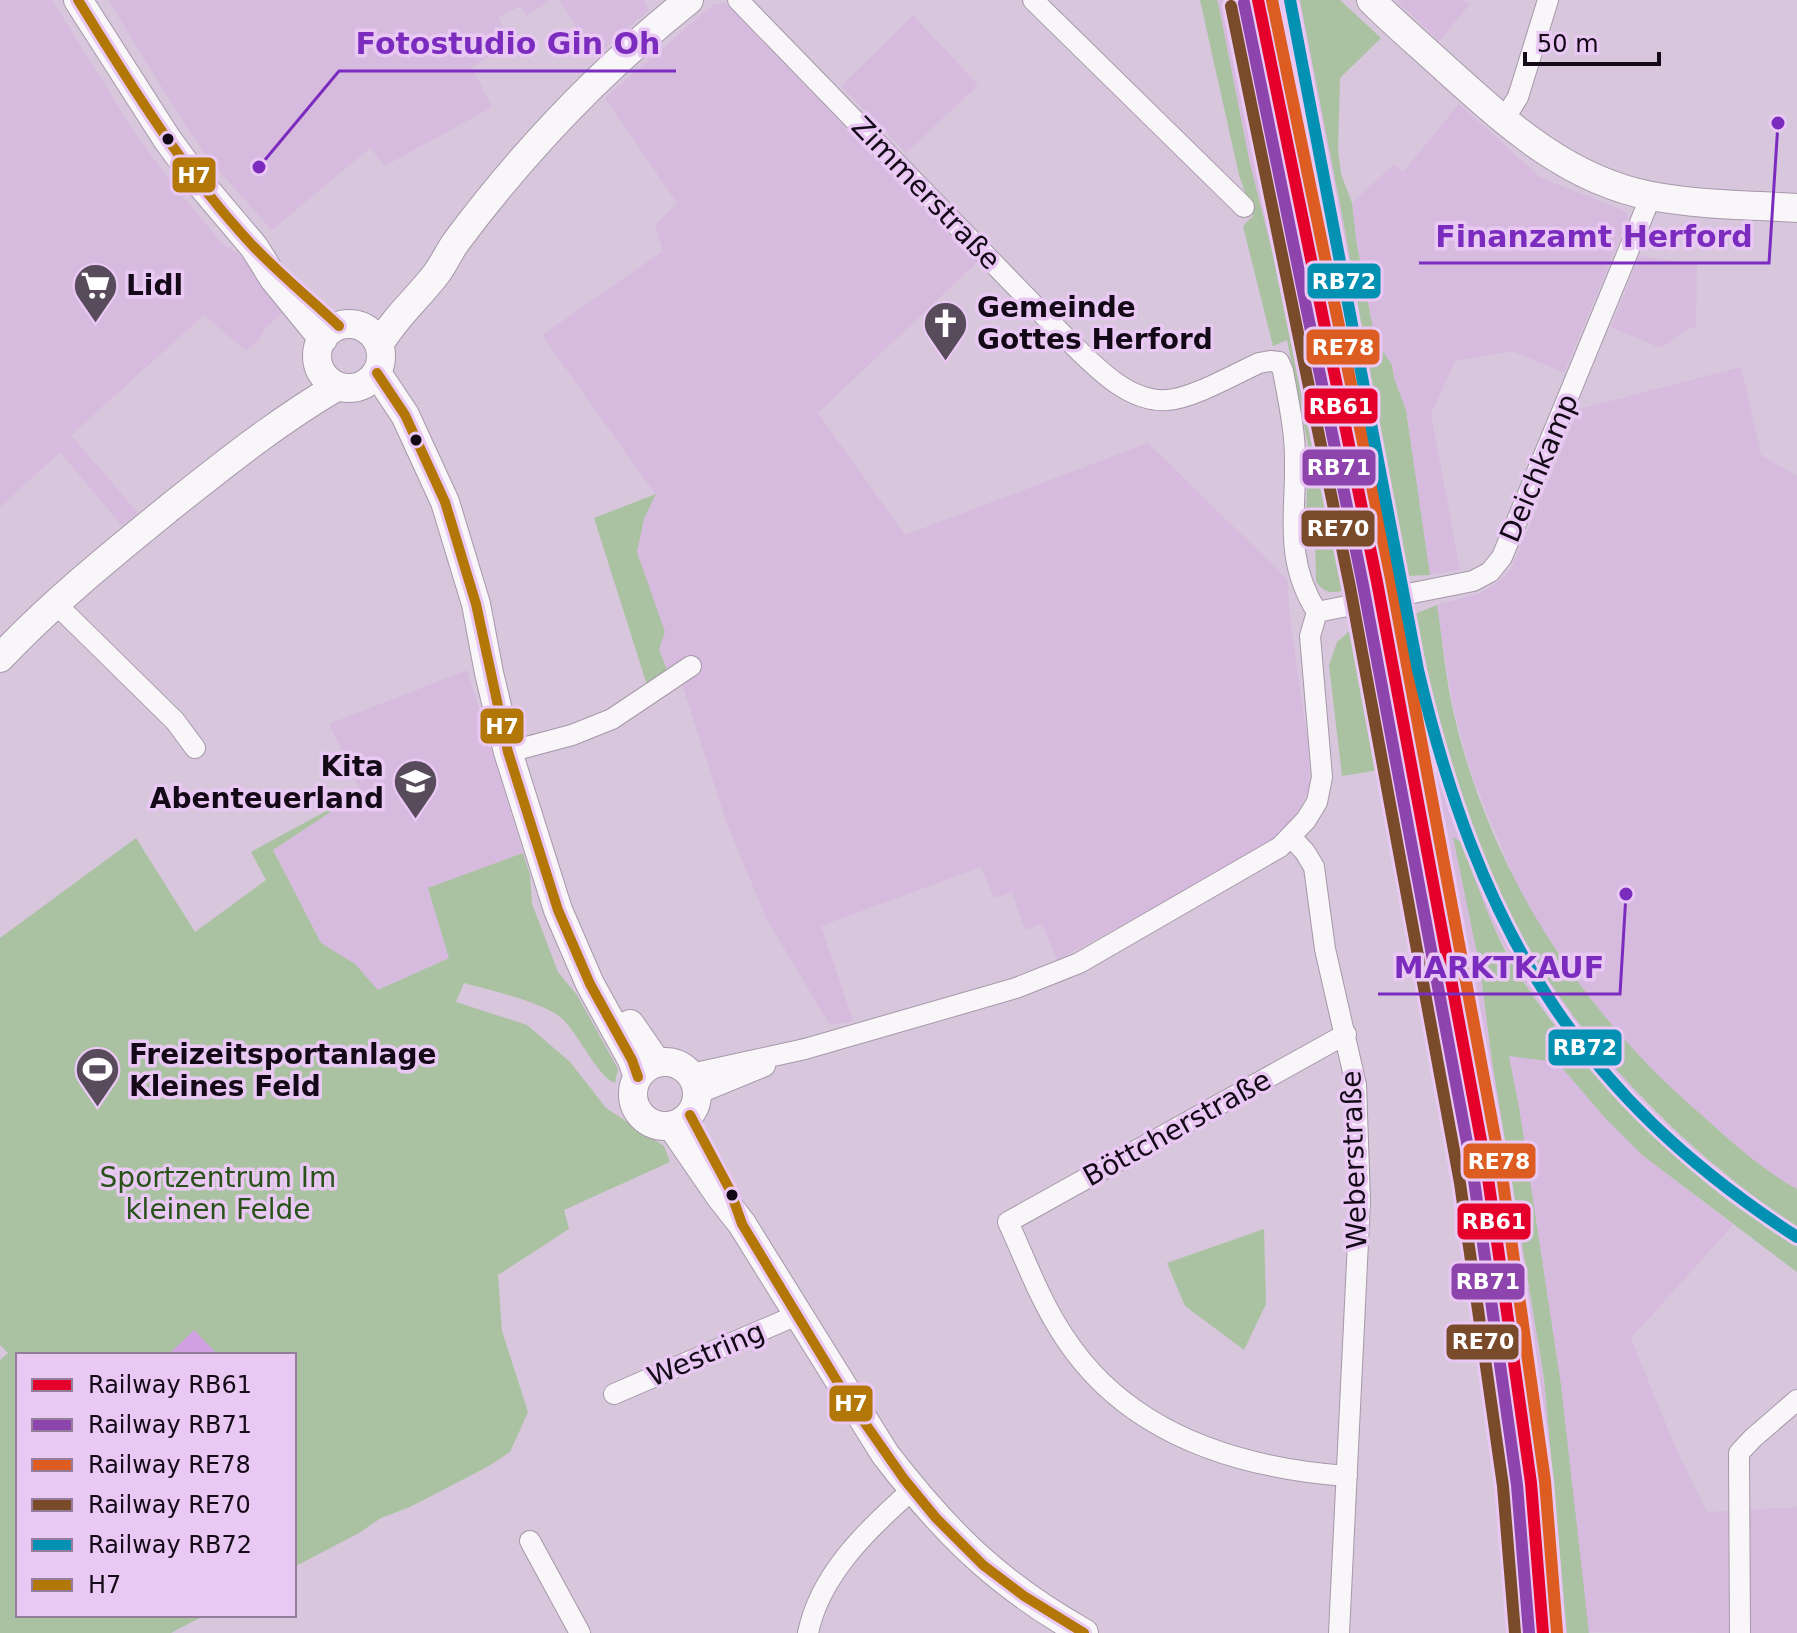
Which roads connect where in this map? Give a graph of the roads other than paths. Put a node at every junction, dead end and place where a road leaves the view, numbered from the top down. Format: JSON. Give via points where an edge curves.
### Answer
{"nodes":[{"id":1,"x":78,"y":0,"type":"edge"},
{"id":2,"x":689,"y":0,"type":"edge"},
{"id":3,"x":738,"y":0,"type":"edge"},
{"id":4,"x":1033,"y":0,"type":"edge"},
{"id":5,"x":1371,"y":0,"type":"edge"},
{"id":6,"x":1548,"y":0,"type":"edge"},
{"id":7,"x":1503,"y":121,"type":"junction"},
{"id":8,"x":1651,"y":196,"type":"junction"},
{"id":9,"x":1244,"y":207,"type":"dead end"},
{"id":10,"x":1797,"y":208,"type":"edge"},
{"id":11,"x":351,"y":334,"type":"junction"},
{"id":12,"x":349,"y":378,"type":"junction"},
{"id":13,"x":55,"y":603,"type":"junction"},
{"id":14,"x":1317,"y":612,"type":"junction"},
{"id":15,"x":0,"y":658,"type":"edge"},
{"id":16,"x":691,"y":666,"type":"dead end"},
{"id":17,"x":195,"y":748,"type":"dead end"},
{"id":18,"x":516,"y":750,"type":"junction"},
{"id":19,"x":1292,"y":838,"type":"junction"},
{"id":20,"x":1346,"y":1034,"type":"junction"},
{"id":21,"x":648,"y":1070,"type":"junction"},
{"id":22,"x":687,"y":1102,"type":"junction"},
{"id":23,"x":797,"y":1315,"type":"junction"},
{"id":24,"x":614,"y":1394,"type":"dead end"},
{"id":25,"x":1797,"y":1400,"type":"edge"},
{"id":26,"x":1347,"y":1476,"type":"junction"},
{"id":27,"x":912,"y":1490,"type":"junction"},
{"id":28,"x":530,"y":1541,"type":"dead end"},
{"id":29,"x":580,"y":1633,"type":"edge"},
{"id":30,"x":808,"y":1633,"type":"edge"},
{"id":31,"x":1084,"y":1633,"type":"edge"},
{"id":32,"x":1339,"y":1633,"type":"edge"},
{"id":33,"x":1740,"y":1633,"type":"edge"}],
"edges":[{"from":1,"to":11,"type":"street","via":[[194,176],[254,247]]},
{"from":2,"to":11,"type":"street","via":[[559,118],[391,325]]},
{"from":3,"to":14,"type":"street","name":"Zimmerstraße","via":[[1064,336],[1122,386],[1169,401],[1259,363],[1279,362],[1294,439],[1296,565],[1302,589]]},
{"from":4,"to":9,"type":"street"},
{"from":5,"to":7,"type":"street"},
{"from":6,"to":7,"type":"street","via":[[1518,97]]},
{"from":7,"to":8,"type":"street","via":[[1574,169]]},
{"from":8,"to":10,"type":"street"},
{"from":8,"to":14,"type":"street","name":"Deichkamp","via":[[1496,565],[1473,581]]},
{"from":11,"to":12,"type":"street","via":[[382,357]]},
{"from":11,"to":12,"type":"street","via":[[318,347]]},
{"from":12,"to":13,"type":"street","via":[[216,471]]},
{"from":12,"to":18,"type":"street","via":[[427,464],[499,664]]},
{"from":13,"to":15,"type":"street"},
{"from":13,"to":17,"type":"street","via":[[175,721]]},
{"from":14,"to":19,"type":"street","via":[[1310,636],[1322,777],[1317,802]]},
{"from":16,"to":18,"type":"street","via":[[612,719]]},
{"from":18,"to":21,"type":"street","via":[[605,978]]},
{"from":19,"to":20,"type":"street","name":"Weberstraße","via":[[1314,867],[1325,949]]},
{"from":19,"to":22,"type":"street","via":[[1079,963],[1016,988],[805,1049]]},
{"from":20,"to":26,"type":"street","name":"Weberstraße","via":[[1356,1085],[1360,1201]]},
{"from":20,"to":26,"type":"street","name":"Böttcherstraße","via":[[1008,1222],[1066,1341],[1132,1408],[1162,1429],[1248,1463]]},
{"from":21,"to":22,"type":"street","via":[[670,1062],[683,1067]]},
{"from":21,"to":22,"type":"street","via":[[633,1090],[640,1115],[650,1123]]},
{"from":22,"to":23,"type":"street","name":"Westring","via":[[720,1196]]},
{"from":23,"to":24,"type":"street","name":"Westring"},
{"from":23,"to":27,"type":"street","name":"Westring"},
{"from":25,"to":33,"type":"street","via":[[1739,1453]]},
{"from":26,"to":32,"type":"street","name":"Weberstraße"},
{"from":27,"to":30,"type":"street","via":[[845,1558],[829,1580]]},
{"from":27,"to":31,"type":"street","name":"Westring","via":[[997,1577]]},
{"from":28,"to":29,"type":"street"}]}
